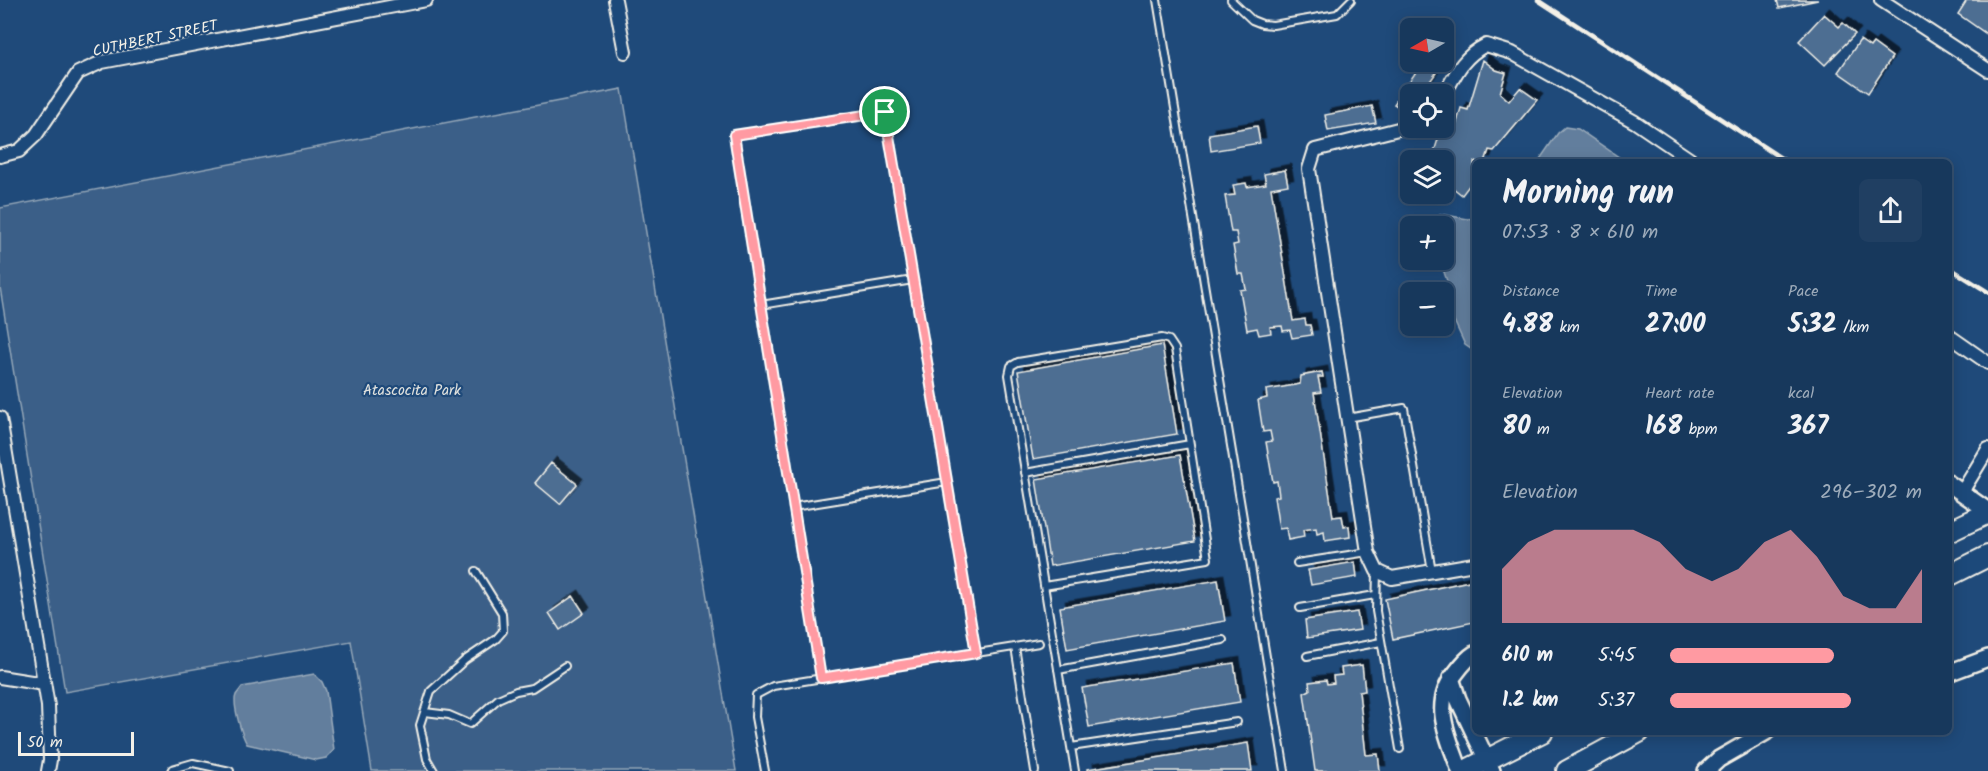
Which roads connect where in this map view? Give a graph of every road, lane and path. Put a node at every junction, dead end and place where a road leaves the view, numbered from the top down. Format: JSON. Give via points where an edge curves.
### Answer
{"nodes":[{"id":1,"x":426,"y":0,"type":"edge"},
{"id":2,"x":615,"y":0,"type":"edge"},
{"id":3,"x":1157,"y":0,"type":"edge"},
{"id":4,"x":1232,"y":0,"type":"edge"},
{"id":5,"x":1351,"y":0,"type":"edge"},
{"id":6,"x":1881,"y":0,"type":"edge"},
{"id":7,"x":625,"y":52,"type":"dead end"},
{"id":8,"x":1988,"y":70,"type":"edge"},
{"id":9,"x":1450,"y":84,"type":"edge"},
{"id":10,"x":1400,"y":129,"type":"edge"},
{"id":11,"x":0,"y":156,"type":"edge"},
{"id":12,"x":1689,"y":159,"type":"edge"},
{"id":13,"x":913,"y":280,"type":"junction"},
{"id":14,"x":761,"y":305,"type":"junction"},
{"id":15,"x":1952,"y":338,"type":"edge"},
{"id":16,"x":1988,"y":363,"type":"edge"},
{"id":17,"x":0,"y":418,"type":"edge"},
{"id":18,"x":1347,"y":418,"type":"junction"},
{"id":19,"x":1190,"y":444,"type":"junction"},
{"id":20,"x":1988,"y":449,"type":"edge"},
{"id":21,"x":1025,"y":472,"type":"junction"},
{"id":22,"x":947,"y":482,"type":"junction"},
{"id":23,"x":1952,"y":486,"type":"edge"},
{"id":24,"x":1962,"y":492,"type":"junction"},
{"id":25,"x":793,"y":507,"type":"junction"},
{"id":26,"x":1988,"y":512,"type":"edge"},
{"id":27,"x":1952,"y":530,"type":"edge"},
{"id":28,"x":1368,"y":552,"type":"junction"},
{"id":29,"x":1988,"y":556,"type":"edge"},
{"id":30,"x":1298,"y":563,"type":"dead end"},
{"id":31,"x":1472,"y":564,"type":"edge"},
{"id":32,"x":476,"y":571,"type":"dead end"},
{"id":33,"x":1377,"y":571,"type":"junction"},
{"id":34,"x":1432,"y":572,"type":"junction"},
{"id":35,"x":1952,"y":574,"type":"edge"},
{"id":36,"x":1044,"y":586,"type":"junction"},
{"id":37,"x":1375,"y":595,"type":"junction"},
{"id":38,"x":1300,"y":608,"type":"dead end"},
{"id":39,"x":1223,"y":640,"type":"dead end"},
{"id":40,"x":1381,"y":642,"type":"junction"},
{"id":41,"x":1039,"y":643,"type":"dead end"},
{"id":42,"x":1015,"y":647,"type":"junction"},
{"id":43,"x":976,"y":653,"type":"junction"},
{"id":44,"x":1307,"y":656,"type":"dead end"},
{"id":45,"x":1472,"y":656,"type":"edge"},
{"id":46,"x":1988,"y":658,"type":"edge"},
{"id":47,"x":565,"y":666,"type":"dead end"},
{"id":48,"x":1058,"y":670,"type":"junction"},
{"id":49,"x":1952,"y":672,"type":"edge"},
{"id":50,"x":0,"y":677,"type":"edge"},
{"id":51,"x":821,"y":678,"type":"junction"},
{"id":52,"x":1451,"y":678,"type":"junction"},
{"id":53,"x":44,"y":684,"type":"junction"},
{"id":54,"x":425,"y":712,"type":"junction"},
{"id":55,"x":1237,"y":722,"type":"dead end"},
{"id":56,"x":1472,"y":728,"type":"edge"},
{"id":57,"x":1475,"y":735,"type":"edge"},
{"id":58,"x":1537,"y":735,"type":"edge"},
{"id":59,"x":1633,"y":735,"type":"edge"},
{"id":60,"x":1761,"y":735,"type":"edge"},
{"id":61,"x":1071,"y":747,"type":"junction"},
{"id":62,"x":1400,"y":749,"type":"dead end"},
{"id":63,"x":1490,"y":765,"type":"edge"},
{"id":64,"x":48,"y":771,"type":"edge"},
{"id":65,"x":171,"y":771,"type":"edge"},
{"id":66,"x":230,"y":771,"type":"edge"},
{"id":67,"x":434,"y":771,"type":"edge"},
{"id":68,"x":765,"y":771,"type":"edge"},
{"id":69,"x":1035,"y":771,"type":"edge"},
{"id":70,"x":1075,"y":771,"type":"edge"},
{"id":71,"x":1285,"y":771,"type":"edge"},
{"id":72,"x":1462,"y":771,"type":"edge"},
{"id":73,"x":1567,"y":771,"type":"edge"},
{"id":74,"x":1706,"y":771,"type":"edge"}],
"edges":[{"from":1,"to":11,"type":"street","name":"CUTHBERT STREET","via":[[102,62],[78,73],[36,135],[19,151]]},
{"from":2,"to":7,"type":"street"},
{"from":3,"to":71,"type":"lane"},
{"from":4,"to":5,"type":"lane","via":[[1252,20],[1273,25],[1337,14]]},
{"from":6,"to":8,"type":"street"},
{"from":9,"to":12,"type":"street","via":[[1470,53],[1486,45],[1512,53],[1615,111]]},
{"from":10,"to":18,"type":"street","via":[[1315,150],[1309,168]]},
{"from":13,"to":14,"type":"lane"},
{"from":13,"to":14,"type":"lane","via":[[885,112],[734,135]]},
{"from":13,"to":22,"type":"lane"},
{"from":14,"to":25,"type":"lane"},
{"from":15,"to":16,"type":"street"},
{"from":17,"to":53,"type":"street"},
{"from":18,"to":28,"type":"street"},
{"from":18,"to":34,"type":"lane","via":[[1404,408]]},
{"from":19,"to":21,"type":"lane"},
{"from":19,"to":21,"type":"lane","via":[[1175,349],[1169,340],[1029,360],[1011,366],[1009,375]]},
{"from":19,"to":36,"type":"lane","via":[[1208,559]]},
{"from":20,"to":24,"type":"street"},
{"from":21,"to":36,"type":"lane"},
{"from":22,"to":25,"type":"lane"},
{"from":22,"to":43,"type":"lane"},
{"from":23,"to":24,"type":"street"},
{"from":24,"to":26,"type":"street"},
{"from":25,"to":51,"type":"lane"},
{"from":26,"to":27,"type":"main road"},
{"from":28,"to":30,"type":"lane"},
{"from":28,"to":33,"type":"street"},
{"from":29,"to":35,"type":"main road"},
{"from":31,"to":34,"type":"street"},
{"from":32,"to":54,"type":"lane","via":[[502,613],[503,631],[431,691]]},
{"from":33,"to":34,"type":"street","via":[[1392,578]]},
{"from":33,"to":37,"type":"lane"},
{"from":36,"to":48,"type":"lane"},
{"from":37,"to":38,"type":"lane"},
{"from":37,"to":40,"type":"lane"},
{"from":39,"to":48,"type":"lane"},
{"from":40,"to":44,"type":"lane"},
{"from":40,"to":62,"type":"lane"},
{"from":41,"to":42,"type":"lane"},
{"from":42,"to":43,"type":"lane"},
{"from":42,"to":69,"type":"lane"},
{"from":43,"to":51,"type":"lane"},
{"from":45,"to":52,"type":"street"},
{"from":46,"to":49,"type":"street"},
{"from":47,"to":54,"type":"lane","via":[[532,688],[498,699],[470,724],[449,715]]},
{"from":48,"to":61,"type":"lane"},
{"from":50,"to":53,"type":"street"},
{"from":51,"to":68,"type":"lane","via":[[773,686],[756,695],[755,717]]},
{"from":52,"to":56,"type":"street"},
{"from":52,"to":72,"type":"street","via":[[1441,705]]},
{"from":53,"to":64,"type":"street"},
{"from":54,"to":67,"type":"lane","via":[[420,725],[422,742]]},
{"from":55,"to":61,"type":"lane"},
{"from":57,"to":63,"type":"street"},
{"from":58,"to":63,"type":"main road"},
{"from":59,"to":73,"type":"main road"},
{"from":60,"to":74,"type":"street"},
{"from":61,"to":70,"type":"lane"},
{"from":63,"to":72,"type":"main road"},
{"from":65,"to":66,"type":"lane","via":[[193,763]]}]}
